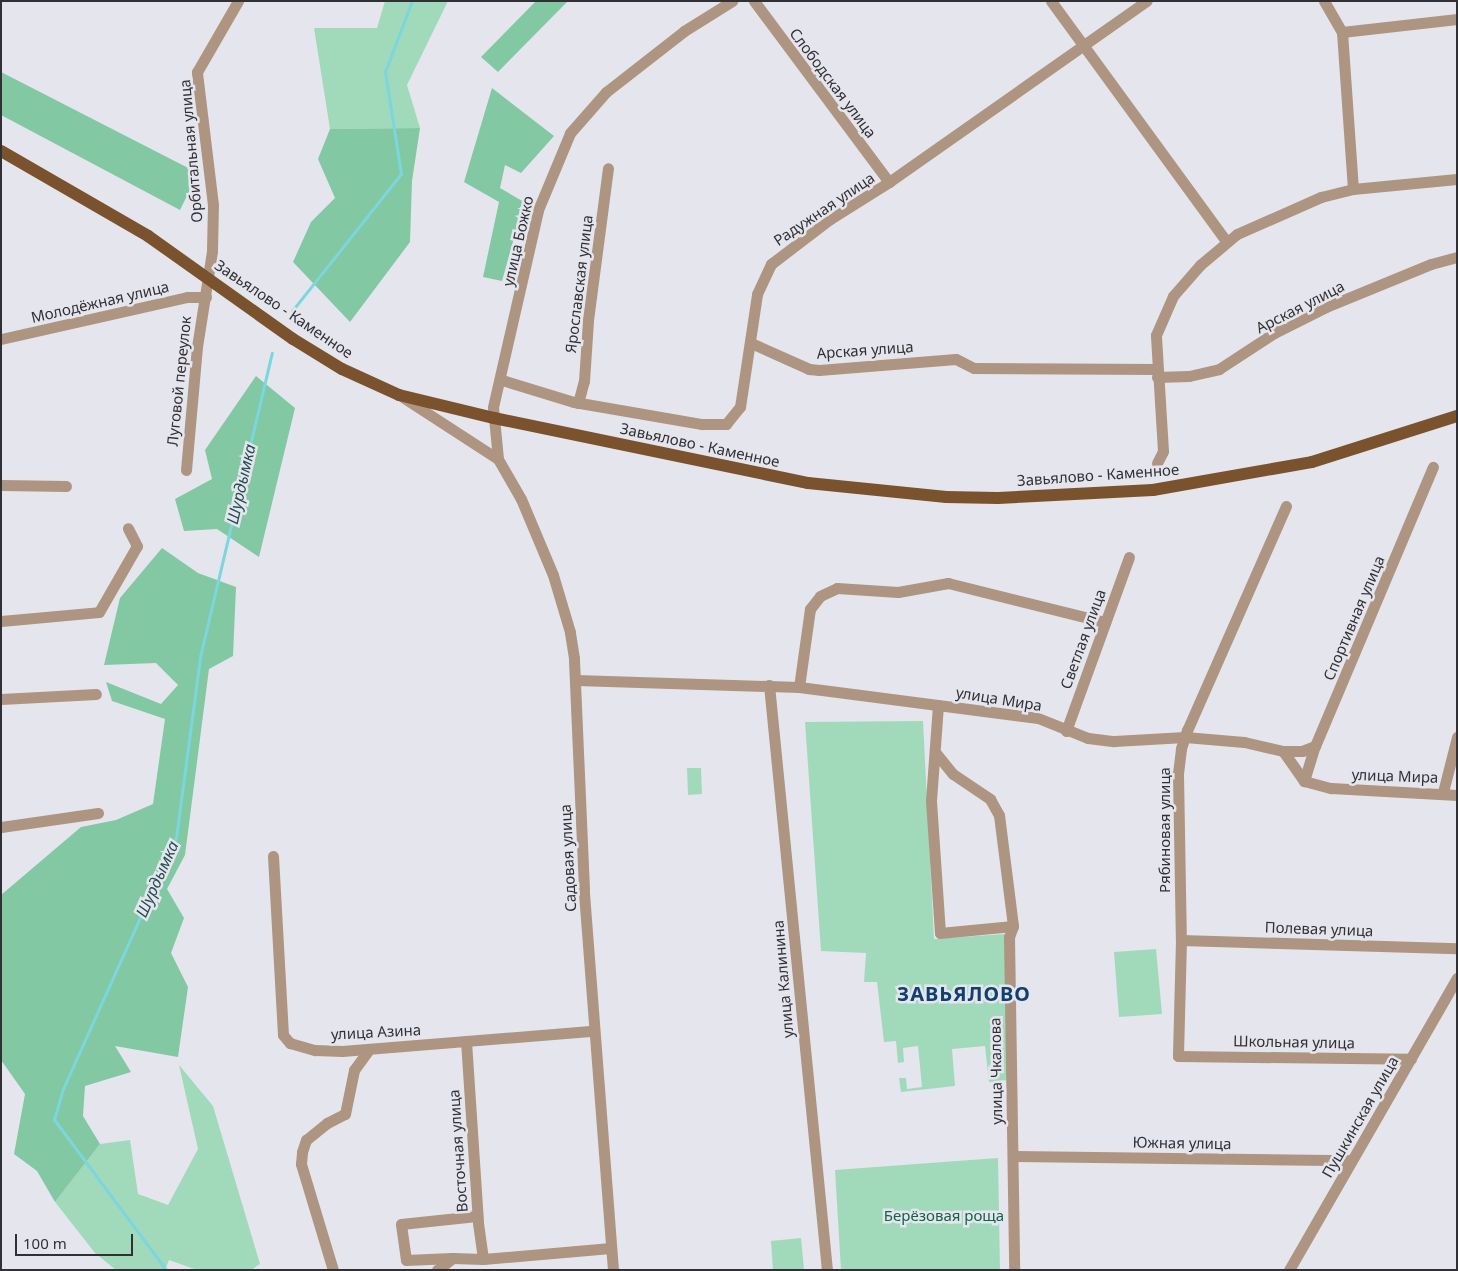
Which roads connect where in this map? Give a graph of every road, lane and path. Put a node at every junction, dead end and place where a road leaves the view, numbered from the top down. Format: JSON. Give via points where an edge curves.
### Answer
{"nodes":[{"id":1,"x":238,"y":1,"type":"edge"},
{"id":2,"x":732,"y":1,"type":"edge"},
{"id":3,"x":754,"y":1,"type":"edge"},
{"id":4,"x":1051,"y":1,"type":"edge"},
{"id":5,"x":1148,"y":1,"type":"edge"},
{"id":6,"x":1324,"y":1,"type":"edge"},
{"id":7,"x":1457,"y":19,"type":"edge"},
{"id":8,"x":1342,"y":32,"type":"junction"},
{"id":9,"x":1082,"y":46,"type":"junction"},
{"id":10,"x":1,"y":152,"type":"edge"},
{"id":11,"x":608,"y":168,"type":"dead end"},
{"id":12,"x":1457,"y":178,"type":"edge"},
{"id":13,"x":889,"y":182,"type":"junction"},
{"id":14,"x":1353,"y":189,"type":"junction"},
{"id":15,"x":1227,"y":242,"type":"junction"},
{"id":16,"x":1457,"y":256,"type":"edge"},
{"id":17,"x":209,"y":278,"type":"junction"},
{"id":18,"x":206,"y":296,"type":"junction"},
{"id":19,"x":1,"y":340,"type":"edge"},
{"id":20,"x":751,"y":343,"type":"junction"},
{"id":21,"x":1157,"y":373,"type":"junction"},
{"id":22,"x":502,"y":380,"type":"junction"},
{"id":23,"x":399,"y":395,"type":"junction"},
{"id":24,"x":578,"y":403,"type":"junction"},
{"id":25,"x":1457,"y":416,"type":"edge"},
{"id":26,"x":494,"y":418,"type":"junction"},
{"id":27,"x":498,"y":459,"type":"junction"},
{"id":28,"x":1157,"y":463,"type":"dead end"},
{"id":29,"x":1433,"y":467,"type":"dead end"},
{"id":30,"x":186,"y":470,"type":"dead end"},
{"id":31,"x":1,"y":485,"type":"edge"},
{"id":32,"x":66,"y":486,"type":"dead end"},
{"id":33,"x":1286,"y":506,"type":"dead end"},
{"id":34,"x":128,"y":528,"type":"dead end"},
{"id":35,"x":1129,"y":557,"type":"dead end"},
{"id":36,"x":1,"y":621,"type":"edge"},
{"id":37,"x":1105,"y":622,"type":"junction"},
{"id":38,"x":576,"y":680,"type":"junction"},
{"id":39,"x":770,"y":685,"type":"junction"},
{"id":40,"x":799,"y":687,"type":"junction"},
{"id":41,"x":96,"y":694,"type":"dead end"},
{"id":42,"x":1,"y":699,"type":"edge"},
{"id":43,"x":938,"y":705,"type":"junction"},
{"id":44,"x":1066,"y":731,"type":"junction"},
{"id":45,"x":1457,"y":737,"type":"edge"},
{"id":46,"x":1185,"y":738,"type":"junction"},
{"id":47,"x":1315,"y":746,"type":"junction"},
{"id":48,"x":1283,"y":751,"type":"junction"},
{"id":49,"x":935,"y":752,"type":"junction"},
{"id":50,"x":1304,"y":781,"type":"junction"},
{"id":51,"x":1443,"y":792,"type":"junction"},
{"id":52,"x":1457,"y":795,"type":"edge"},
{"id":53,"x":98,"y":813,"type":"dead end"},
{"id":54,"x":1,"y":827,"type":"edge"},
{"id":55,"x":274,"y":856,"type":"dead end"},
{"id":56,"x":1013,"y":926,"type":"junction"},
{"id":57,"x":1181,"y":940,"type":"junction"},
{"id":58,"x":1457,"y":948,"type":"edge"},
{"id":59,"x":1457,"y":978,"type":"edge"},
{"id":60,"x":594,"y":1031,"type":"junction"},
{"id":61,"x":466,"y":1041,"type":"junction"},
{"id":62,"x":369,"y":1049,"type":"junction"},
{"id":63,"x":1178,"y":1056,"type":"joint"},
{"id":64,"x":1411,"y":1059,"type":"junction"},
{"id":65,"x":1013,"y":1156,"type":"junction"},
{"id":66,"x":1351,"y":1160,"type":"junction"},
{"id":67,"x":477,"y":1216,"type":"junction"},
{"id":68,"x":611,"y":1248,"type":"junction"},
{"id":69,"x":453,"y":1258,"type":"junction"},
{"id":70,"x":484,"y":1259,"type":"junction"},
{"id":71,"x":333,"y":1270,"type":"edge"},
{"id":72,"x":437,"y":1270,"type":"edge"},
{"id":73,"x":613,"y":1270,"type":"edge"},
{"id":74,"x":827,"y":1270,"type":"edge"},
{"id":75,"x":1014,"y":1270,"type":"edge"},
{"id":76,"x":1289,"y":1270,"type":"edge"}],
"edges":[{"from":1,"to":17,"type":"street","name":"Орбитальная улица","via":[[197,72],[213,205]]},
{"from":2,"to":22,"type":"street","name":"улица Божко","via":[[684,31],[606,92],[570,133],[538,210]]},
{"from":3,"to":13,"type":"street","name":"Слободская улица"},
{"from":4,"to":9,"type":"street"},
{"from":5,"to":9,"type":"street","name":"Радужная улица"},
{"from":6,"to":8,"type":"street"},
{"from":7,"to":8,"type":"street"},
{"from":8,"to":14,"type":"street"},
{"from":9,"to":13,"type":"street","name":"Радужная улица"},
{"from":9,"to":15,"type":"street"},
{"from":10,"to":17,"type":"main road","name":"Завьялово - Каменное","via":[[148,236]]},
{"from":11,"to":24,"type":"street","name":"Ярославская улица","via":[[588,320],[584,381]]},
{"from":12,"to":14,"type":"street"},
{"from":13,"to":20,"type":"street","name":"Радужная улица","via":[[771,264],[757,294]]},
{"from":14,"to":15,"type":"street","via":[[1321,197],[1237,234]]},
{"from":15,"to":21,"type":"street","via":[[1200,265],[1165,308],[1156,335]]},
{"from":16,"to":21,"type":"street","name":"Арская улица","via":[[1326,307],[1274,334],[1219,369],[1189,376]]},
{"from":17,"to":18,"type":"street","name":"Орбитальная улица"},
{"from":17,"to":23,"type":"main road","name":"Завьялово - Каменное","via":[[334,364]]},
{"from":18,"to":19,"type":"street","name":"Молодёжная улица","via":[[187,297]]},
{"from":18,"to":30,"type":"street","name":"Луговой переулок","via":[[196,347]]},
{"from":20,"to":21,"type":"street","name":"Арская улица","via":[[809,369],[819,370],[956,359],[974,368]]},
{"from":20,"to":24,"type":"street","name":"Радужная улица","via":[[740,407],[726,424],[702,424]]},
{"from":21,"to":28,"type":"street","via":[[1163,451]]},
{"from":22,"to":24,"type":"street","name":"Радужная улица"},
{"from":22,"to":26,"type":"street","name":"улица Божко","via":[[493,408]]},
{"from":23,"to":26,"type":"main road","name":"Завьялово - Каменное"},
{"from":23,"to":27,"type":"street"},
{"from":25,"to":26,"type":"main road","name":"Завьялово - Каменное","via":[[1359,449],[1264,472],[1153,490],[1037,498],[946,497],[808,483]]},
{"from":26,"to":27,"type":"street","name":"улица Божко"},
{"from":27,"to":38,"type":"street","name":"Садовая улица","via":[[521,499],[553,576],[570,632]]},
{"from":29,"to":47,"type":"street","name":"Спортивная улица"},
{"from":31,"to":32,"type":"street"},
{"from":33,"to":46,"type":"street","name":"Рябиновая улица"},
{"from":34,"to":36,"type":"street","via":[[137,546],[99,612]]},
{"from":35,"to":37,"type":"street","name":"Светлая улица"},
{"from":37,"to":40,"type":"street","via":[[948,583],[898,592],[837,588],[820,596],[810,610]]},
{"from":37,"to":44,"type":"street","name":"Светлая улица"},
{"from":38,"to":39,"type":"street","name":"улица Мира"},
{"from":38,"to":60,"type":"street","name":"Садовая улица"},
{"from":39,"to":40,"type":"street","name":"улица Мира"},
{"from":39,"to":74,"type":"street","name":"улица Калинина"},
{"from":40,"to":43,"type":"street","name":"улица Мира"},
{"from":41,"to":42,"type":"street"},
{"from":43,"to":44,"type":"street","name":"улица Мира","via":[[1038,718]]},
{"from":43,"to":49,"type":"street"},
{"from":44,"to":46,"type":"street","name":"улица Мира","via":[[1114,741]]},
{"from":45,"to":51,"type":"street"},
{"from":46,"to":48,"type":"street","name":"улица Мира","via":[[1244,742]]},
{"from":46,"to":57,"type":"street","name":"Рябиновая улица","via":[[1178,774]]},
{"from":47,"to":48,"type":"street","name":"улица Мира","via":[[1302,751]]},
{"from":47,"to":50,"type":"street","name":"Спортивная улица"},
{"from":48,"to":50,"type":"street"},
{"from":49,"to":56,"type":"street","name":"улица Чкалова","via":[[953,774],[990,800],[999,815]]},
{"from":49,"to":56,"type":"street","via":[[931,801],[940,934]]},
{"from":50,"to":51,"type":"street","name":"улица Мира","via":[[1331,788]]},
{"from":51,"to":52,"type":"street","name":"улица Мира"},
{"from":53,"to":54,"type":"street"},
{"from":55,"to":62,"type":"street","name":"улица Азина","via":[[283,1035],[290,1043],[315,1050]]},
{"from":56,"to":65,"type":"street","name":"улица Чкалова","via":[[1009,937]]},
{"from":57,"to":58,"type":"street","name":"Полевая улица"},
{"from":57,"to":63,"type":"street","name":"Рябиновая улица"},
{"from":59,"to":64,"type":"street","name":"Пушкинская улица"},
{"from":60,"to":61,"type":"street","name":"улица Азина"},
{"from":60,"to":68,"type":"street","name":"Садовая улица"},
{"from":61,"to":62,"type":"street","name":"улица Азина"},
{"from":61,"to":67,"type":"street","name":"Восточная улица"},
{"from":62,"to":71,"type":"street","via":[[354,1070],[345,1114],[306,1140],[302,1152],[301,1164]]},
{"from":63,"to":64,"type":"street","name":"Школьная улица"},
{"from":64,"to":66,"type":"street","name":"Пушкинская улица"},
{"from":65,"to":66,"type":"street","name":"Южная улица"},
{"from":65,"to":75,"type":"street","name":"улица Чкалова"},
{"from":66,"to":76,"type":"street","name":"Пушкинская улица"},
{"from":67,"to":69,"type":"street","via":[[401,1224],[406,1260]]},
{"from":67,"to":70,"type":"street","name":"Восточная улица"},
{"from":68,"to":70,"type":"street"},
{"from":68,"to":73,"type":"street","name":"Садовая улица"},
{"from":69,"to":70,"type":"street"},
{"from":69,"to":72,"type":"street"}]}
